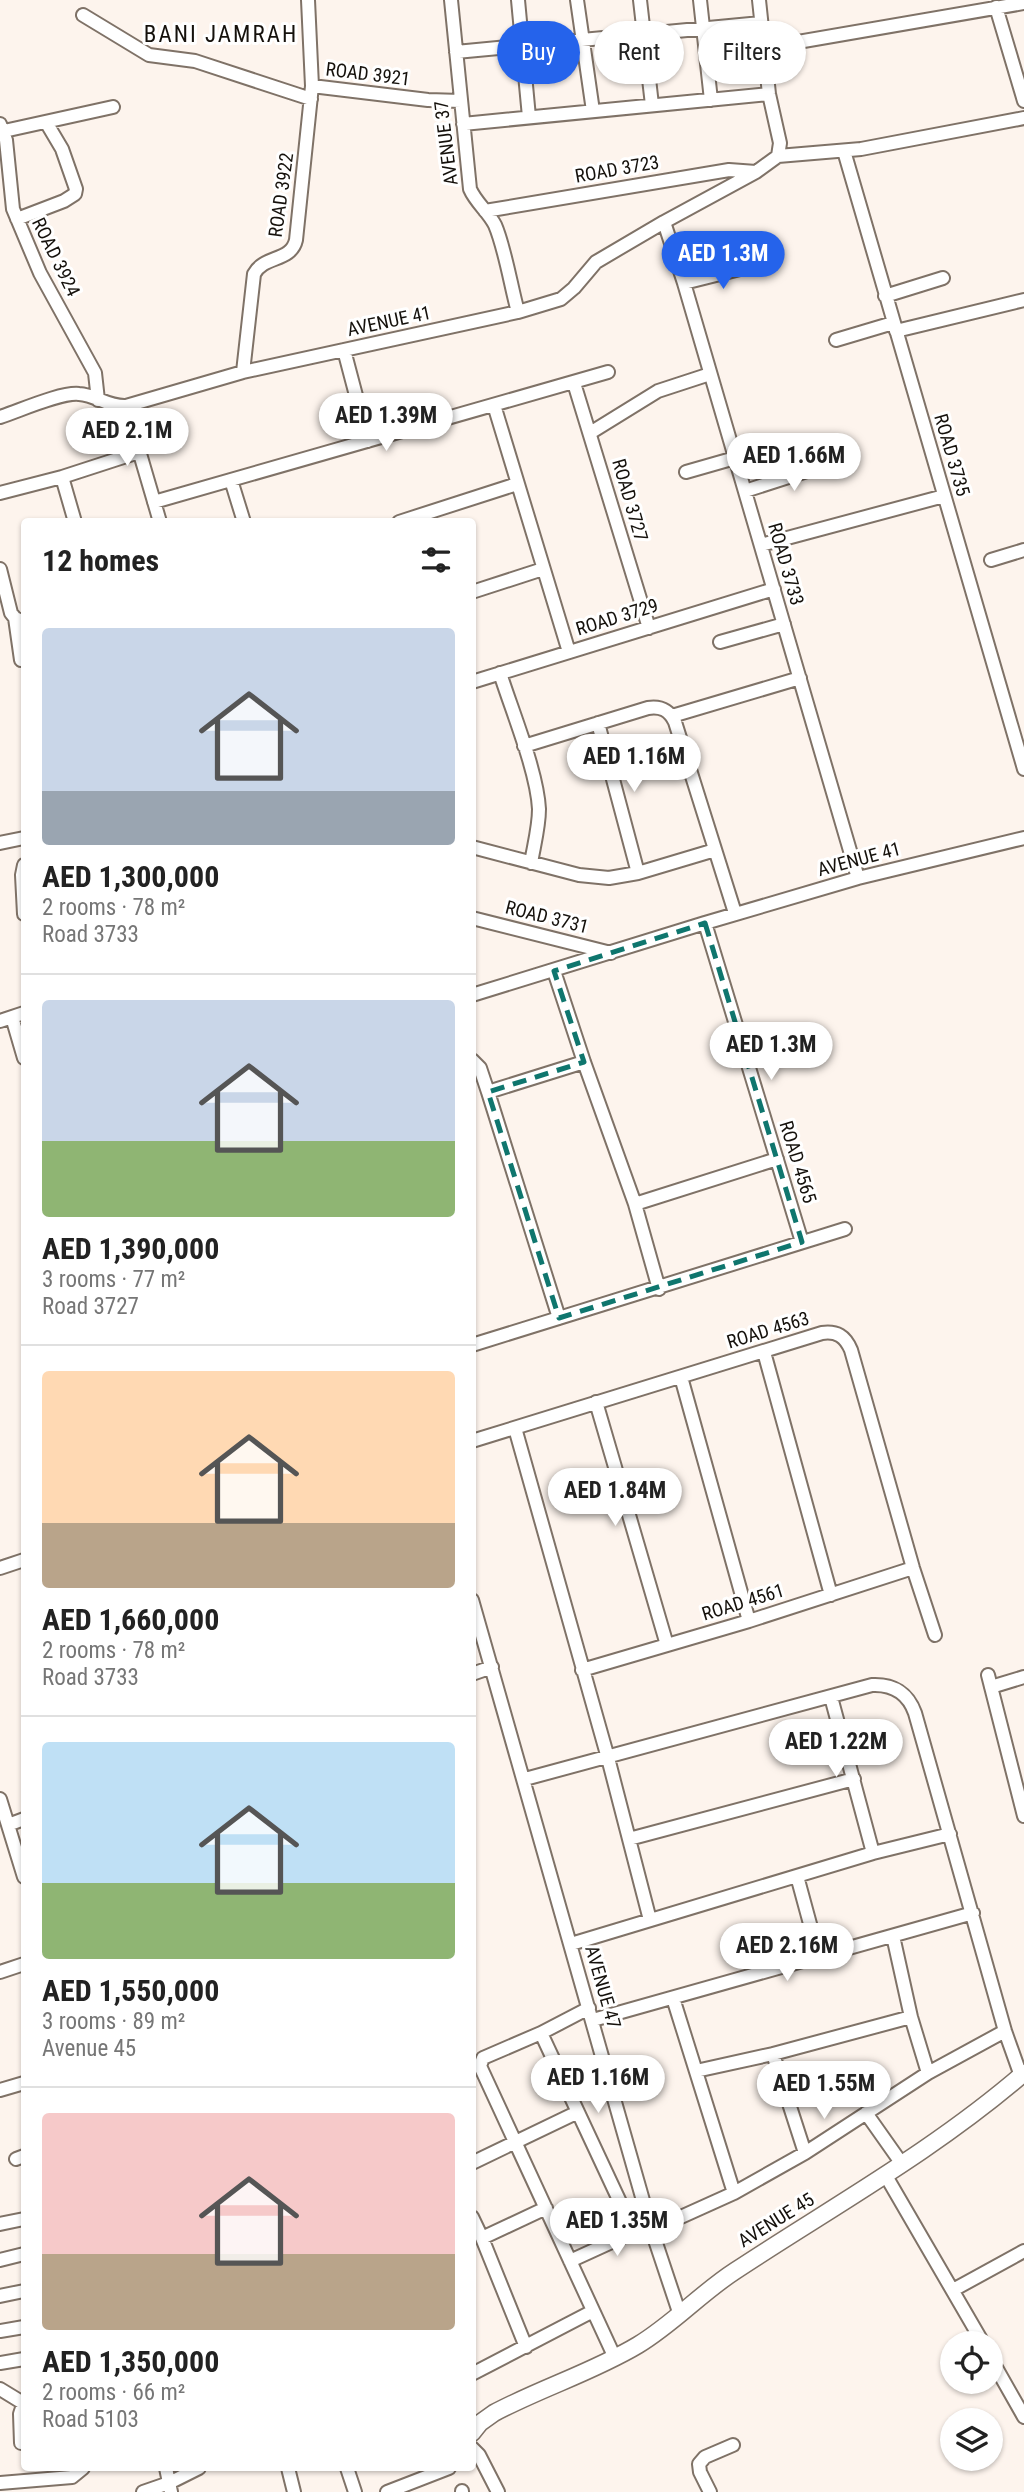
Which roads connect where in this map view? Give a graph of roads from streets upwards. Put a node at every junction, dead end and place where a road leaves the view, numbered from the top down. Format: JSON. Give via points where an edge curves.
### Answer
{"nodes":[{"id":1,"x":308,"y":0,"type":"edge"},
{"id":2,"x":451,"y":0,"type":"edge"},
{"id":3,"x":518,"y":0,"type":"edge"},
{"id":4,"x":577,"y":0,"type":"edge"},
{"id":5,"x":640,"y":0,"type":"edge"},
{"id":6,"x":700,"y":0,"type":"edge"},
{"id":7,"x":759,"y":0,"type":"edge"},
{"id":8,"x":1024,"y":3,"type":"edge"},
{"id":9,"x":996,"y":7,"type":"junction"},
{"id":10,"x":83,"y":15,"type":"dead end"},
{"id":11,"x":520,"y":21,"type":"edge"},
{"id":12,"x":642,"y":21,"type":"edge"},
{"id":13,"x":702,"y":21,"type":"edge"},
{"id":14,"x":761,"y":21,"type":"edge"},
{"id":15,"x":594,"y":39,"type":"edge"},
{"id":16,"x":582,"y":40,"type":"junction"},
{"id":17,"x":806,"y":40,"type":"edge"},
{"id":18,"x":497,"y":48,"type":"edge"},
{"id":19,"x":456,"y":52,"type":"junction"},
{"id":20,"x":525,"y":84,"type":"edge"},
{"id":21,"x":650,"y":84,"type":"edge"},
{"id":22,"x":709,"y":84,"type":"edge"},
{"id":23,"x":768,"y":84,"type":"edge"},
{"id":24,"x":311,"y":93,"type":"junction"},
{"id":25,"x":769,"y":94,"type":"junction"},
{"id":26,"x":711,"y":100,"type":"junction"},
{"id":27,"x":461,"y":101,"type":"junction"},
{"id":28,"x":1024,"y":102,"type":"edge"},
{"id":29,"x":652,"y":105,"type":"junction"},
{"id":30,"x":113,"y":107,"type":"dead end"},
{"id":31,"x":593,"y":111,"type":"junction"},
{"id":32,"x":528,"y":117,"type":"junction"},
{"id":33,"x":1024,"y":118,"type":"edge"},
{"id":34,"x":46,"y":122,"type":"junction"},
{"id":35,"x":463,"y":124,"type":"junction"},
{"id":36,"x":2,"y":128,"type":"edge"},
{"id":37,"x":844,"y":151,"type":"junction"},
{"id":38,"x":778,"y":156,"type":"junction"},
{"id":39,"x":756,"y":172,"type":"junction"},
{"id":40,"x":485,"y":211,"type":"junction"},
{"id":41,"x":16,"y":219,"type":"junction"},
{"id":42,"x":664,"y":222,"type":"junction"},
{"id":43,"x":744,"y":268,"type":"dead end"},
{"id":44,"x":943,"y":278,"type":"dead end"},
{"id":45,"x":684,"y":283,"type":"junction"},
{"id":46,"x":885,"y":296,"type":"junction"},
{"id":47,"x":1024,"y":300,"type":"edge"},
{"id":48,"x":518,"y":312,"type":"junction"},
{"id":49,"x":894,"y":327,"type":"junction"},
{"id":50,"x":836,"y":340,"type":"dead end"},
{"id":51,"x":344,"y":350,"type":"junction"},
{"id":52,"x":243,"y":372,"type":"junction"},
{"id":53,"x":608,"y":372,"type":"dead end"},
{"id":54,"x":710,"y":374,"type":"junction"},
{"id":55,"x":574,"y":383,"type":"junction"},
{"id":56,"x":98,"y":400,"type":"junction"},
{"id":57,"x":494,"y":405,"type":"junction"},
{"id":58,"x":126,"y":406,"type":"junction"},
{"id":59,"x":0,"y":417,"type":"edge"},
{"id":60,"x":590,"y":433,"type":"junction"},
{"id":61,"x":368,"y":441,"type":"junction"},
{"id":62,"x":139,"y":452,"type":"junction"},
{"id":63,"x":735,"y":458,"type":"junction"},
{"id":64,"x":832,"y":463,"type":"dead end"},
{"id":65,"x":686,"y":472,"type":"dead end"},
{"id":66,"x":62,"y":477,"type":"junction"},
{"id":67,"x":231,"y":480,"type":"junction"},
{"id":68,"x":517,"y":484,"type":"junction"},
{"id":69,"x":745,"y":491,"type":"junction"},
{"id":70,"x":0,"y":493,"type":"edge"},
{"id":71,"x":944,"y":496,"type":"junction"},
{"id":72,"x":154,"y":502,"type":"junction"},
{"id":73,"x":74,"y":518,"type":"edge"},
{"id":74,"x":159,"y":518,"type":"edge"},
{"id":75,"x":243,"y":518,"type":"edge"},
{"id":76,"x":411,"y":518,"type":"edge"},
{"id":77,"x":761,"y":545,"type":"junction"},
{"id":78,"x":1024,"y":550,"type":"edge"},
{"id":79,"x":990,"y":560,"type":"dead end"},
{"id":80,"x":0,"y":569,"type":"edge"},
{"id":81,"x":542,"y":569,"type":"junction"},
{"id":82,"x":774,"y":589,"type":"junction"},
{"id":83,"x":476,"y":591,"type":"edge"},
{"id":84,"x":20,"y":620,"type":"edge"},
{"id":85,"x":784,"y":624,"type":"junction"},
{"id":86,"x":649,"y":628,"type":"junction"},
{"id":87,"x":720,"y":642,"type":"dead end"},
{"id":88,"x":569,"y":652,"type":"junction"},
{"id":89,"x":21,"y":660,"type":"dead end"},
{"id":90,"x":500,"y":673,"type":"junction"},
{"id":91,"x":800,"y":678,"type":"junction"},
{"id":92,"x":476,"y":681,"type":"edge"},
{"id":93,"x":672,"y":716,"type":"junction"},
{"id":94,"x":598,"y":723,"type":"junction"},
{"id":95,"x":524,"y":746,"type":"junction"},
{"id":96,"x":1024,"y":769,"type":"edge"},
{"id":97,"x":21,"y":838,"type":"edge"},
{"id":98,"x":1024,"y":838,"type":"edge"},
{"id":99,"x":0,"y":842,"type":"edge"},
{"id":100,"x":476,"y":848,"type":"edge"},
{"id":101,"x":715,"y":850,"type":"junction"},
{"id":102,"x":531,"y":863,"type":"junction"},
{"id":103,"x":638,"y":873,"type":"junction"},
{"id":104,"x":858,"y":878,"type":"junction"},
{"id":105,"x":735,"y":913,"type":"junction"},
{"id":106,"x":476,"y":919,"type":"edge"},
{"id":107,"x":706,"y":928,"type":"junction"},
{"id":108,"x":613,"y":953,"type":"junction"},
{"id":109,"x":554,"y":971,"type":"junction"},
{"id":110,"x":476,"y":994,"type":"edge"},
{"id":111,"x":12,"y":1017,"type":"edge"},
{"id":112,"x":21,"y":1048,"type":"edge"},
{"id":113,"x":583,"y":1062,"type":"junction"},
{"id":114,"x":476,"y":1064,"type":"edge"},
{"id":115,"x":488,"y":1092,"type":"junction"},
{"id":116,"x":777,"y":1159,"type":"junction"},
{"id":117,"x":635,"y":1204,"type":"junction"},
{"id":118,"x":845,"y":1229,"type":"dead end"},
{"id":119,"x":802,"y":1242,"type":"junction"},
{"id":120,"x":659,"y":1289,"type":"junction"},
{"id":121,"x":559,"y":1318,"type":"junction"},
{"id":122,"x":476,"y":1344,"type":"edge"},
{"id":123,"x":764,"y":1352,"type":"junction"},
{"id":124,"x":681,"y":1377,"type":"junction"},
{"id":125,"x":596,"y":1402,"type":"junction"},
{"id":126,"x":514,"y":1428,"type":"junction"},
{"id":127,"x":476,"y":1440,"type":"edge"},
{"id":128,"x":21,"y":1561,"type":"edge"},
{"id":129,"x":0,"y":1568,"type":"edge"},
{"id":130,"x":913,"y":1568,"type":"junction"},
{"id":131,"x":831,"y":1595,"type":"junction"},
{"id":132,"x":476,"y":1613,"type":"edge"},
{"id":133,"x":748,"y":1621,"type":"junction"},
{"id":134,"x":935,"y":1635,"type":"dead end"},
{"id":135,"x":667,"y":1645,"type":"junction"},
{"id":136,"x":492,"y":1667,"type":"junction"},
{"id":137,"x":582,"y":1670,"type":"junction"},
{"id":138,"x":476,"y":1673,"type":"edge"},
{"id":139,"x":1024,"y":1677,"type":"edge"},
{"id":140,"x":831,"y":1696,"type":"junction"},
{"id":141,"x":608,"y":1758,"type":"junction"},
{"id":142,"x":525,"y":1779,"type":"junction"},
{"id":143,"x":853,"y":1779,"type":"junction"},
{"id":144,"x":0,"y":1799,"type":"edge"},
{"id":145,"x":1024,"y":1816,"type":"edge"},
{"id":146,"x":21,"y":1820,"type":"edge"},
{"id":147,"x":8,"y":1825,"type":"junction"},
{"id":148,"x":950,"y":1833,"type":"junction"},
{"id":149,"x":629,"y":1839,"type":"junction"},
{"id":150,"x":873,"y":1853,"type":"junction"},
{"id":151,"x":21,"y":1867,"type":"edge"},
{"id":152,"x":797,"y":1876,"type":"junction"},
{"id":153,"x":973,"y":1913,"type":"junction"},
{"id":154,"x":650,"y":1920,"type":"junction"},
{"id":155,"x":893,"y":1937,"type":"junction"},
{"id":156,"x":571,"y":1944,"type":"junction"},
{"id":157,"x":818,"y":1957,"type":"junction"},
{"id":158,"x":21,"y":1965,"type":"edge"},
{"id":159,"x":0,"y":1972,"type":"edge"},
{"id":160,"x":673,"y":1998,"type":"junction"},
{"id":161,"x":591,"y":2014,"type":"junction"},
{"id":162,"x":911,"y":2017,"type":"junction"},
{"id":163,"x":1005,"y":2031,"type":"junction"},
{"id":164,"x":541,"y":2033,"type":"junction"},
{"id":165,"x":773,"y":2054,"type":"junction"},
{"id":166,"x":696,"y":2071,"type":"junction"},
{"id":167,"x":928,"y":2073,"type":"junction"},
{"id":168,"x":1022,"y":2075,"type":"edge"},
{"id":169,"x":21,"y":2084,"type":"edge"},
{"id":170,"x":0,"y":2090,"type":"edge"},
{"id":171,"x":578,"y":2112,"type":"junction"},
{"id":172,"x":866,"y":2113,"type":"junction"},
{"id":173,"x":516,"y":2142,"type":"junction"},
{"id":174,"x":805,"y":2153,"type":"junction"},
{"id":175,"x":476,"y":2161,"type":"edge"},
{"id":176,"x":902,"y":2164,"type":"junction"},
{"id":177,"x":886,"y":2176,"type":"junction"},
{"id":178,"x":734,"y":2193,"type":"junction"},
{"id":179,"x":546,"y":2208,"type":"junction"},
{"id":180,"x":21,"y":2220,"type":"edge"},
{"id":181,"x":0,"y":2224,"type":"edge"},
{"id":182,"x":476,"y":2225,"type":"edge"},
{"id":183,"x":651,"y":2227,"type":"junction"},
{"id":184,"x":634,"y":2232,"type":"junction"},
{"id":185,"x":482,"y":2238,"type":"junction"},
{"id":186,"x":1024,"y":2251,"type":"edge"},
{"id":187,"x":21,"y":2255,"type":"edge"},
{"id":188,"x":0,"y":2260,"type":"edge"},
{"id":189,"x":570,"y":2261,"type":"junction"},
{"id":190,"x":953,"y":2290,"type":"junction"},
{"id":191,"x":21,"y":2292,"type":"edge"},
{"id":192,"x":0,"y":2296,"type":"edge"},
{"id":193,"x":593,"y":2311,"type":"junction"},
{"id":194,"x":680,"y":2315,"type":"junction"},
{"id":195,"x":21,"y":2328,"type":"edge"},
{"id":196,"x":0,"y":2331,"type":"edge"},
{"id":197,"x":976,"y":2331,"type":"edge"},
{"id":198,"x":526,"y":2347,"type":"junction"},
{"id":199,"x":615,"y":2358,"type":"junction"},
{"id":200,"x":21,"y":2360,"type":"edge"},
{"id":201,"x":0,"y":2363,"type":"edge"},
{"id":202,"x":476,"y":2372,"type":"edge"},
{"id":203,"x":1003,"y":2380,"type":"edge"},
{"id":204,"x":0,"y":2389,"type":"edge"},
{"id":205,"x":21,"y":2400,"type":"edge"},
{"id":206,"x":21,"y":2411,"type":"edge"},
{"id":207,"x":1024,"y":2417,"type":"edge"},
{"id":208,"x":476,"y":2429,"type":"edge"},
{"id":209,"x":21,"y":2443,"type":"dead end"},
{"id":210,"x":733,"y":2445,"type":"dead end"},
{"id":211,"x":476,"y":2452,"type":"edge"},
{"id":212,"x":79,"y":2471,"type":"edge"},
{"id":213,"x":194,"y":2471,"type":"edge"},
{"id":214,"x":289,"y":2471,"type":"edge"},
{"id":215,"x":348,"y":2471,"type":"edge"},
{"id":216,"x":422,"y":2473,"type":"edge"},
{"id":217,"x":8,"y":2486,"type":"edge"},
{"id":218,"x":170,"y":2487,"type":"edge"},
{"id":219,"x":143,"y":2492,"type":"edge"},
{"id":220,"x":294,"y":2492,"type":"edge"},
{"id":221,"x":355,"y":2492,"type":"edge"},
{"id":222,"x":387,"y":2492,"type":"edge"},
{"id":223,"x":498,"y":2492,"type":"edge"},
{"id":224,"x":710,"y":2492,"type":"edge"}],
"edges":[{"from":1,"to":24,"type":"street","name":"ROAD 3922"},
{"from":2,"to":19,"type":"street","name":"AVENUE 37"},
{"from":3,"to":11,"type":"street"},
{"from":4,"to":16,"type":"street"},
{"from":5,"to":12,"type":"street"},
{"from":6,"to":13,"type":"street"},
{"from":7,"to":14,"type":"street"},
{"from":8,"to":9,"type":"street"},
{"from":9,"to":17,"type":"street"},
{"from":9,"to":28,"type":"street"},
{"from":10,"to":24,"type":"street","name":"ROAD 3921","via":[[149,55],[195,61]]},
{"from":15,"to":16,"type":"street"},
{"from":16,"to":31,"type":"street"},
{"from":18,"to":19,"type":"street"},
{"from":19,"to":27,"type":"street","name":"AVENUE 37"},
{"from":20,"to":32,"type":"street"},
{"from":21,"to":29,"type":"street"},
{"from":22,"to":26,"type":"street"},
{"from":23,"to":25,"type":"street"},
{"from":24,"to":27,"type":"street","name":"ROAD 3921"},
{"from":24,"to":52,"type":"street","name":"ROAD 3922","via":[[295,245],[288,254],[262,264],[254,274]]},
{"from":25,"to":26,"type":"street"},
{"from":25,"to":38,"type":"street","via":[[780,143]]},
{"from":26,"to":29,"type":"street"},
{"from":27,"to":35,"type":"street","name":"AVENUE 37"},
{"from":29,"to":31,"type":"street"},
{"from":30,"to":34,"type":"street"},
{"from":31,"to":32,"type":"street"},
{"from":32,"to":35,"type":"street"},
{"from":33,"to":37,"type":"street"},
{"from":34,"to":36,"type":"street"},
{"from":34,"to":41,"type":"street","via":[[62,149],[75,194]]},
{"from":35,"to":40,"type":"street","name":"AVENUE 37","via":[[470,189]]},
{"from":36,"to":41,"type":"street","name":"ROAD 3924"},
{"from":37,"to":38,"type":"street"},
{"from":37,"to":46,"type":"street","name":"ROAD 3735"},
{"from":38,"to":39,"type":"street","name":"AVENUE 41"},
{"from":39,"to":40,"type":"street","name":"ROAD 3723","via":[[729,170]]},
{"from":39,"to":42,"type":"street","name":"AVENUE 41"},
{"from":40,"to":48,"type":"street","name":"AVENUE 37","via":[[497,231]]},
{"from":41,"to":56,"type":"street","name":"ROAD 3924","via":[[95,373]]},
{"from":42,"to":45,"type":"street","name":"ROAD 3733"},
{"from":42,"to":48,"type":"street","name":"AVENUE 41","via":[[596,262],[561,299]]},
{"from":43,"to":45,"type":"street"},
{"from":44,"to":46,"type":"street"},
{"from":45,"to":54,"type":"street","name":"ROAD 3733"},
{"from":46,"to":49,"type":"street","name":"ROAD 3735"},
{"from":47,"to":49,"type":"street"},
{"from":48,"to":51,"type":"street","name":"AVENUE 41"},
{"from":49,"to":50,"type":"street"},
{"from":49,"to":71,"type":"street","name":"ROAD 3735"},
{"from":51,"to":52,"type":"street","name":"AVENUE 41"},
{"from":51,"to":61,"type":"street"},
{"from":52,"to":58,"type":"street","name":"AVENUE 41"},
{"from":53,"to":55,"type":"street"},
{"from":54,"to":60,"type":"street","via":[[658,391]]},
{"from":54,"to":63,"type":"street","name":"ROAD 3733"},
{"from":55,"to":57,"type":"street"},
{"from":55,"to":60,"type":"street","name":"ROAD 3727"},
{"from":56,"to":58,"type":"street","name":"AVENUE 41"},
{"from":56,"to":59,"type":"street","name":"AVENUE 41","via":[[82,394],[65,395]]},
{"from":57,"to":61,"type":"street"},
{"from":57,"to":68,"type":"street"},
{"from":58,"to":62,"type":"street"},
{"from":60,"to":86,"type":"street","name":"ROAD 3727"},
{"from":61,"to":67,"type":"street"},
{"from":62,"to":66,"type":"street"},
{"from":62,"to":72,"type":"street"},
{"from":63,"to":65,"type":"street"},
{"from":63,"to":69,"type":"street","name":"ROAD 3733"},
{"from":64,"to":69,"type":"street"},
{"from":66,"to":70,"type":"street"},
{"from":66,"to":73,"type":"street"},
{"from":67,"to":72,"type":"street"},
{"from":67,"to":75,"type":"street"},
{"from":68,"to":76,"type":"street"},
{"from":68,"to":81,"type":"street"},
{"from":69,"to":77,"type":"street","name":"ROAD 3733"},
{"from":71,"to":77,"type":"street"},
{"from":71,"to":96,"type":"street","name":"ROAD 3735"},
{"from":72,"to":74,"type":"street"},
{"from":77,"to":82,"type":"street","name":"ROAD 3733"},
{"from":78,"to":79,"type":"street"},
{"from":80,"to":84,"type":"street","via":[[11,613]]},
{"from":81,"to":83,"type":"street"},
{"from":81,"to":88,"type":"street"},
{"from":82,"to":85,"type":"street","name":"ROAD 3733"},
{"from":82,"to":86,"type":"street","name":"ROAD 3729"},
{"from":84,"to":89,"type":"street"},
{"from":85,"to":87,"type":"street"},
{"from":85,"to":91,"type":"street","name":"ROAD 3733"},
{"from":86,"to":88,"type":"street","name":"ROAD 3729"},
{"from":88,"to":90,"type":"street","name":"ROAD 3729"},
{"from":90,"to":92,"type":"street","name":"ROAD 3729"},
{"from":90,"to":95,"type":"street"},
{"from":91,"to":93,"type":"street"},
{"from":91,"to":104,"type":"street","name":"ROAD 3733"},
{"from":93,"to":94,"type":"street","via":[[655,707]]},
{"from":93,"to":101,"type":"street"},
{"from":94,"to":95,"type":"street"},
{"from":94,"to":103,"type":"street"},
{"from":95,"to":102,"type":"street","via":[[539,806]]},
{"from":97,"to":99,"type":"street"},
{"from":98,"to":104,"type":"street","name":"AVENUE 41"},
{"from":100,"to":102,"type":"street"},
{"from":101,"to":103,"type":"street"},
{"from":101,"to":105,"type":"street"},
{"from":102,"to":103,"type":"street","via":[[594,878]]},
{"from":104,"to":105,"type":"street","name":"AVENUE 41"},
{"from":105,"to":107,"type":"street","name":"AVENUE 41"},
{"from":106,"to":108,"type":"street","name":"ROAD 3731"},
{"from":107,"to":108,"type":"street","name":"AVENUE 41"},
{"from":107,"to":116,"type":"street","name":"ROAD 4565"},
{"from":108,"to":109,"type":"street","name":"AVENUE 41"},
{"from":109,"to":110,"type":"street","name":"AVENUE 41"},
{"from":109,"to":113,"type":"street"},
{"from":111,"to":112,"type":"street"},
{"from":113,"to":115,"type":"street"},
{"from":113,"to":117,"type":"street"},
{"from":114,"to":115,"type":"street"},
{"from":115,"to":121,"type":"street"},
{"from":116,"to":117,"type":"street"},
{"from":116,"to":119,"type":"street","name":"ROAD 4565"},
{"from":117,"to":120,"type":"street"},
{"from":118,"to":119,"type":"street"},
{"from":119,"to":120,"type":"street"},
{"from":120,"to":121,"type":"street"},
{"from":121,"to":122,"type":"street"},
{"from":123,"to":124,"type":"street","name":"ROAD 4563"},
{"from":123,"to":130,"type":"street","name":"ROAD 4563","via":[[831,1332],[847,1341]]},
{"from":123,"to":131,"type":"street"},
{"from":124,"to":125,"type":"street","name":"ROAD 4563"},
{"from":124,"to":133,"type":"street"},
{"from":125,"to":126,"type":"street","name":"ROAD 4563"},
{"from":125,"to":135,"type":"street"},
{"from":126,"to":127,"type":"street","name":"ROAD 4563"},
{"from":126,"to":137,"type":"street"},
{"from":128,"to":129,"type":"street"},
{"from":130,"to":131,"type":"street","name":"ROAD 4561"},
{"from":130,"to":134,"type":"street","name":"ROAD 4563"},
{"from":131,"to":133,"type":"street","name":"ROAD 4561"},
{"from":132,"to":136,"type":"street","name":"AVENUE 47"},
{"from":133,"to":135,"type":"street","name":"ROAD 4561"},
{"from":135,"to":137,"type":"street","name":"ROAD 4561"},
{"from":136,"to":138,"type":"street"},
{"from":136,"to":142,"type":"street","name":"AVENUE 47"},
{"from":137,"to":141,"type":"street"},
{"from":139,"to":145,"type":"street","via":[[989,1681]]},
{"from":140,"to":141,"type":"street"},
{"from":140,"to":143,"type":"street"},
{"from":140,"to":148,"type":"street","via":[[881,1685],[906,1696]]},
{"from":141,"to":142,"type":"street"},
{"from":141,"to":149,"type":"street"},
{"from":142,"to":156,"type":"street","name":"AVENUE 47"},
{"from":143,"to":149,"type":"street"},
{"from":143,"to":150,"type":"street"},
{"from":144,"to":147,"type":"street"},
{"from":146,"to":147,"type":"street"},
{"from":147,"to":151,"type":"street"},
{"from":148,"to":150,"type":"street"},
{"from":148,"to":153,"type":"street"},
{"from":149,"to":154,"type":"street"},
{"from":150,"to":152,"type":"street"},
{"from":152,"to":154,"type":"street"},
{"from":152,"to":157,"type":"street"},
{"from":153,"to":155,"type":"street"},
{"from":153,"to":163,"type":"street"},
{"from":154,"to":156,"type":"street"},
{"from":155,"to":157,"type":"street"},
{"from":155,"to":162,"type":"street"},
{"from":156,"to":161,"type":"street","name":"AVENUE 47"},
{"from":157,"to":160,"type":"street"},
{"from":158,"to":159,"type":"street"},
{"from":160,"to":161,"type":"street"},
{"from":160,"to":166,"type":"street"},
{"from":161,"to":164,"type":"street"},
{"from":161,"to":183,"type":"street","name":"AVENUE 47"},
{"from":162,"to":165,"type":"street"},
{"from":162,"to":167,"type":"street"},
{"from":163,"to":167,"type":"street"},
{"from":163,"to":168,"type":"street"},
{"from":164,"to":171,"type":"street"},
{"from":164,"to":173,"type":"street","via":[[480,2062]]},
{"from":165,"to":166,"type":"street"},
{"from":165,"to":174,"type":"street"},
{"from":166,"to":178,"type":"street"},
{"from":167,"to":172,"type":"street"},
{"from":168,"to":176,"type":"street","name":"AVENUE 45"},
{"from":169,"to":170,"type":"street"},
{"from":171,"to":173,"type":"street"},
{"from":171,"to":184,"type":"street"},
{"from":172,"to":174,"type":"street"},
{"from":172,"to":176,"type":"street"},
{"from":173,"to":175,"type":"street"},
{"from":173,"to":179,"type":"street"},
{"from":174,"to":178,"type":"street"},
{"from":176,"to":177,"type":"street","name":"AVENUE 45"},
{"from":177,"to":190,"type":"street"},
{"from":177,"to":194,"type":"street","name":"AVENUE 45","via":[[724,2278]]},
{"from":178,"to":183,"type":"street"},
{"from":179,"to":185,"type":"street"},
{"from":179,"to":189,"type":"street"},
{"from":180,"to":181,"type":"street"},
{"from":182,"to":185,"type":"street"},
{"from":183,"to":184,"type":"street"},
{"from":183,"to":194,"type":"street","name":"AVENUE 47"},
{"from":184,"to":189,"type":"street"},
{"from":185,"to":198,"type":"street"},
{"from":186,"to":190,"type":"street"},
{"from":187,"to":188,"type":"street"},
{"from":189,"to":193,"type":"street"},
{"from":190,"to":197,"type":"street"},
{"from":191,"to":192,"type":"street"},
{"from":193,"to":198,"type":"street"},
{"from":193,"to":199,"type":"street"},
{"from":194,"to":199,"type":"street","name":"AVENUE 45"},
{"from":195,"to":196,"type":"street"},
{"from":198,"to":202,"type":"street"},
{"from":199,"to":208,"type":"street","name":"AVENUE 45","via":[[518,2401]]},
{"from":200,"to":201,"type":"street"},
{"from":203,"to":207,"type":"street"},
{"from":204,"to":205,"type":"street"},
{"from":206,"to":209,"type":"street"},
{"from":210,"to":224,"type":"street","via":[[699,2464]]},
{"from":211,"to":223,"type":"street"},
{"from":212,"to":217,"type":"street","via":[[72,2477]]},
{"from":213,"to":218,"type":"street"},
{"from":214,"to":220,"type":"street"},
{"from":215,"to":221,"type":"street"},
{"from":216,"to":222,"type":"street"},
{"from":218,"to":219,"type":"street"}]}
